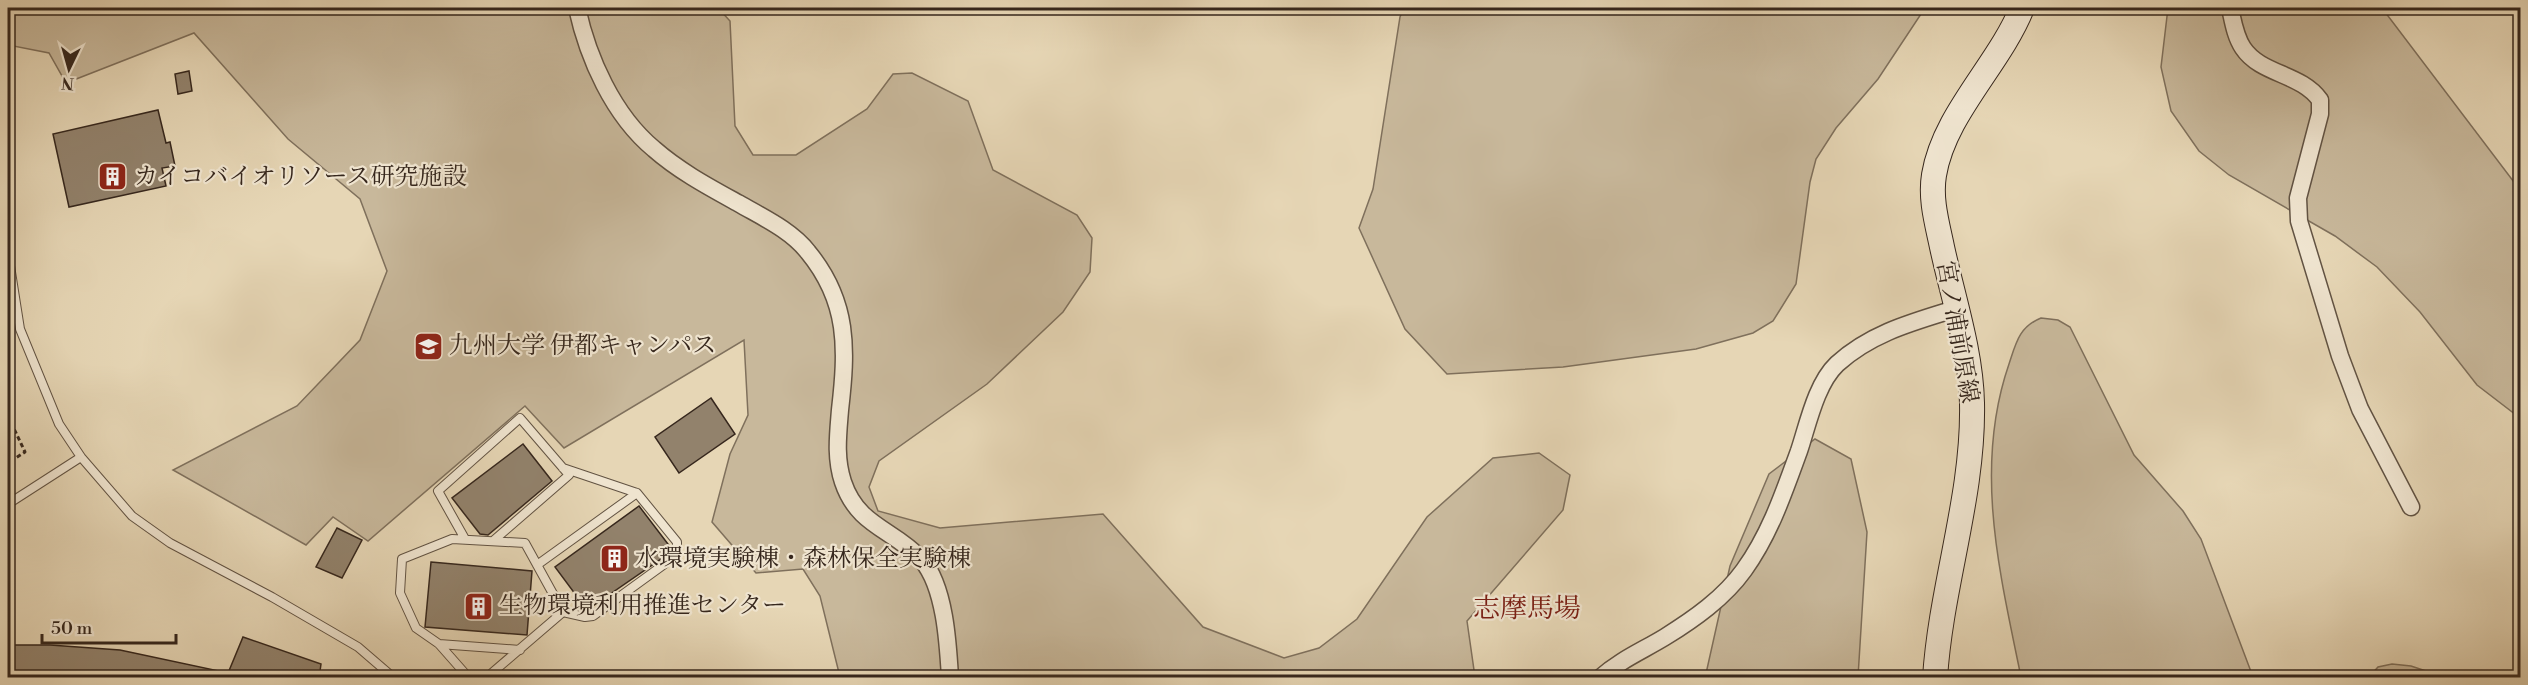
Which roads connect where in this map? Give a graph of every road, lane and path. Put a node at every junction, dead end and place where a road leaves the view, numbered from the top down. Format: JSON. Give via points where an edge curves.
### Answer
{"nodes":[{"id":1,"x":577,"y":8,"type":"edge"},
{"id":2,"x":2022,"y":8,"type":"edge"},
{"id":3,"x":2230,"y":8,"type":"edge"},
{"id":4,"x":8,"y":253,"type":"edge"},
{"id":5,"x":1955,"y":309,"type":"junction"},
{"id":6,"x":8,"y":416,"type":"edge"},
{"id":7,"x":81,"y":457,"type":"junction"},
{"id":8,"x":8,"y":463,"type":"edge"},
{"id":9,"x":562,"y":468,"type":"junction"},
{"id":10,"x":637,"y":493,"type":"junction"},
{"id":11,"x":8,"y":504,"type":"edge"},
{"id":12,"x":2411,"y":507,"type":"dead end"},
{"id":13,"x":465,"y":539,"type":"junction"},
{"id":14,"x":493,"y":541,"type":"junction"},
{"id":15,"x":537,"y":565,"type":"junction"},
{"id":16,"x":563,"y":612,"type":"junction"},
{"id":17,"x":439,"y":644,"type":"junction"},
{"id":18,"x":520,"y":650,"type":"junction"},
{"id":19,"x":394,"y":678,"type":"edge"},
{"id":20,"x":469,"y":678,"type":"edge"},
{"id":21,"x":486,"y":678,"type":"edge"},
{"id":22,"x":950,"y":678,"type":"edge"},
{"id":23,"x":1600,"y":678,"type":"edge"},
{"id":24,"x":1935,"y":678,"type":"edge"}],
"edges":[{"from":1,"to":22,"type":"street","via":[[598,71],[627,119],[652,148],[792,235],[821,268],[841,314],[844,334],[836,450],[842,481],[864,518],[906,546],[930,571],[943,612]]},
{"from":2,"to":5,"type":"main road","name":"宮ノ浦前原線","via":[[2012,32],[1942,140],[1934,177],[1934,207]]},
{"from":3,"to":12,"type":"street","via":[[2242,46],[2251,58],[2301,81],[2320,100],[2320,114],[2298,198],[2299,221],[2360,409]]},
{"from":4,"to":7,"type":"lane","via":[[20,329],[59,424]]},
{"from":5,"to":23,"type":"street","via":[[1893,328],[1835,366],[1814,407],[1769,527],[1743,571],[1699,614],[1613,666]]},
{"from":5,"to":24,"type":"main road","name":"宮ノ浦前原線","via":[[1972,400],[1972,434]]},
{"from":6,"to":8,"type":"path","via":[[25,452]]},
{"from":7,"to":11,"type":"lane"},
{"from":7,"to":19,"type":"lane","via":[[132,516],[170,543],[358,647]]},
{"from":9,"to":10,"type":"lane"},
{"from":9,"to":13,"type":"lane","via":[[520,418],[438,491]]},
{"from":9,"to":14,"type":"lane","via":[[569,475]]},
{"from":10,"to":15,"type":"lane"},
{"from":10,"to":16,"type":"lane","via":[[677,542],[677,555],[593,616]]},
{"from":13,"to":14,"type":"lane"},
{"from":13,"to":17,"type":"lane","via":[[452,538],[402,559],[400,594],[416,628]]},
{"from":14,"to":15,"type":"lane","via":[[525,543]]},
{"from":15,"to":16,"type":"lane"},
{"from":16,"to":18,"type":"lane"},
{"from":17,"to":18,"type":"lane"},
{"from":17,"to":20,"type":"lane"},
{"from":18,"to":21,"type":"lane"}]}
